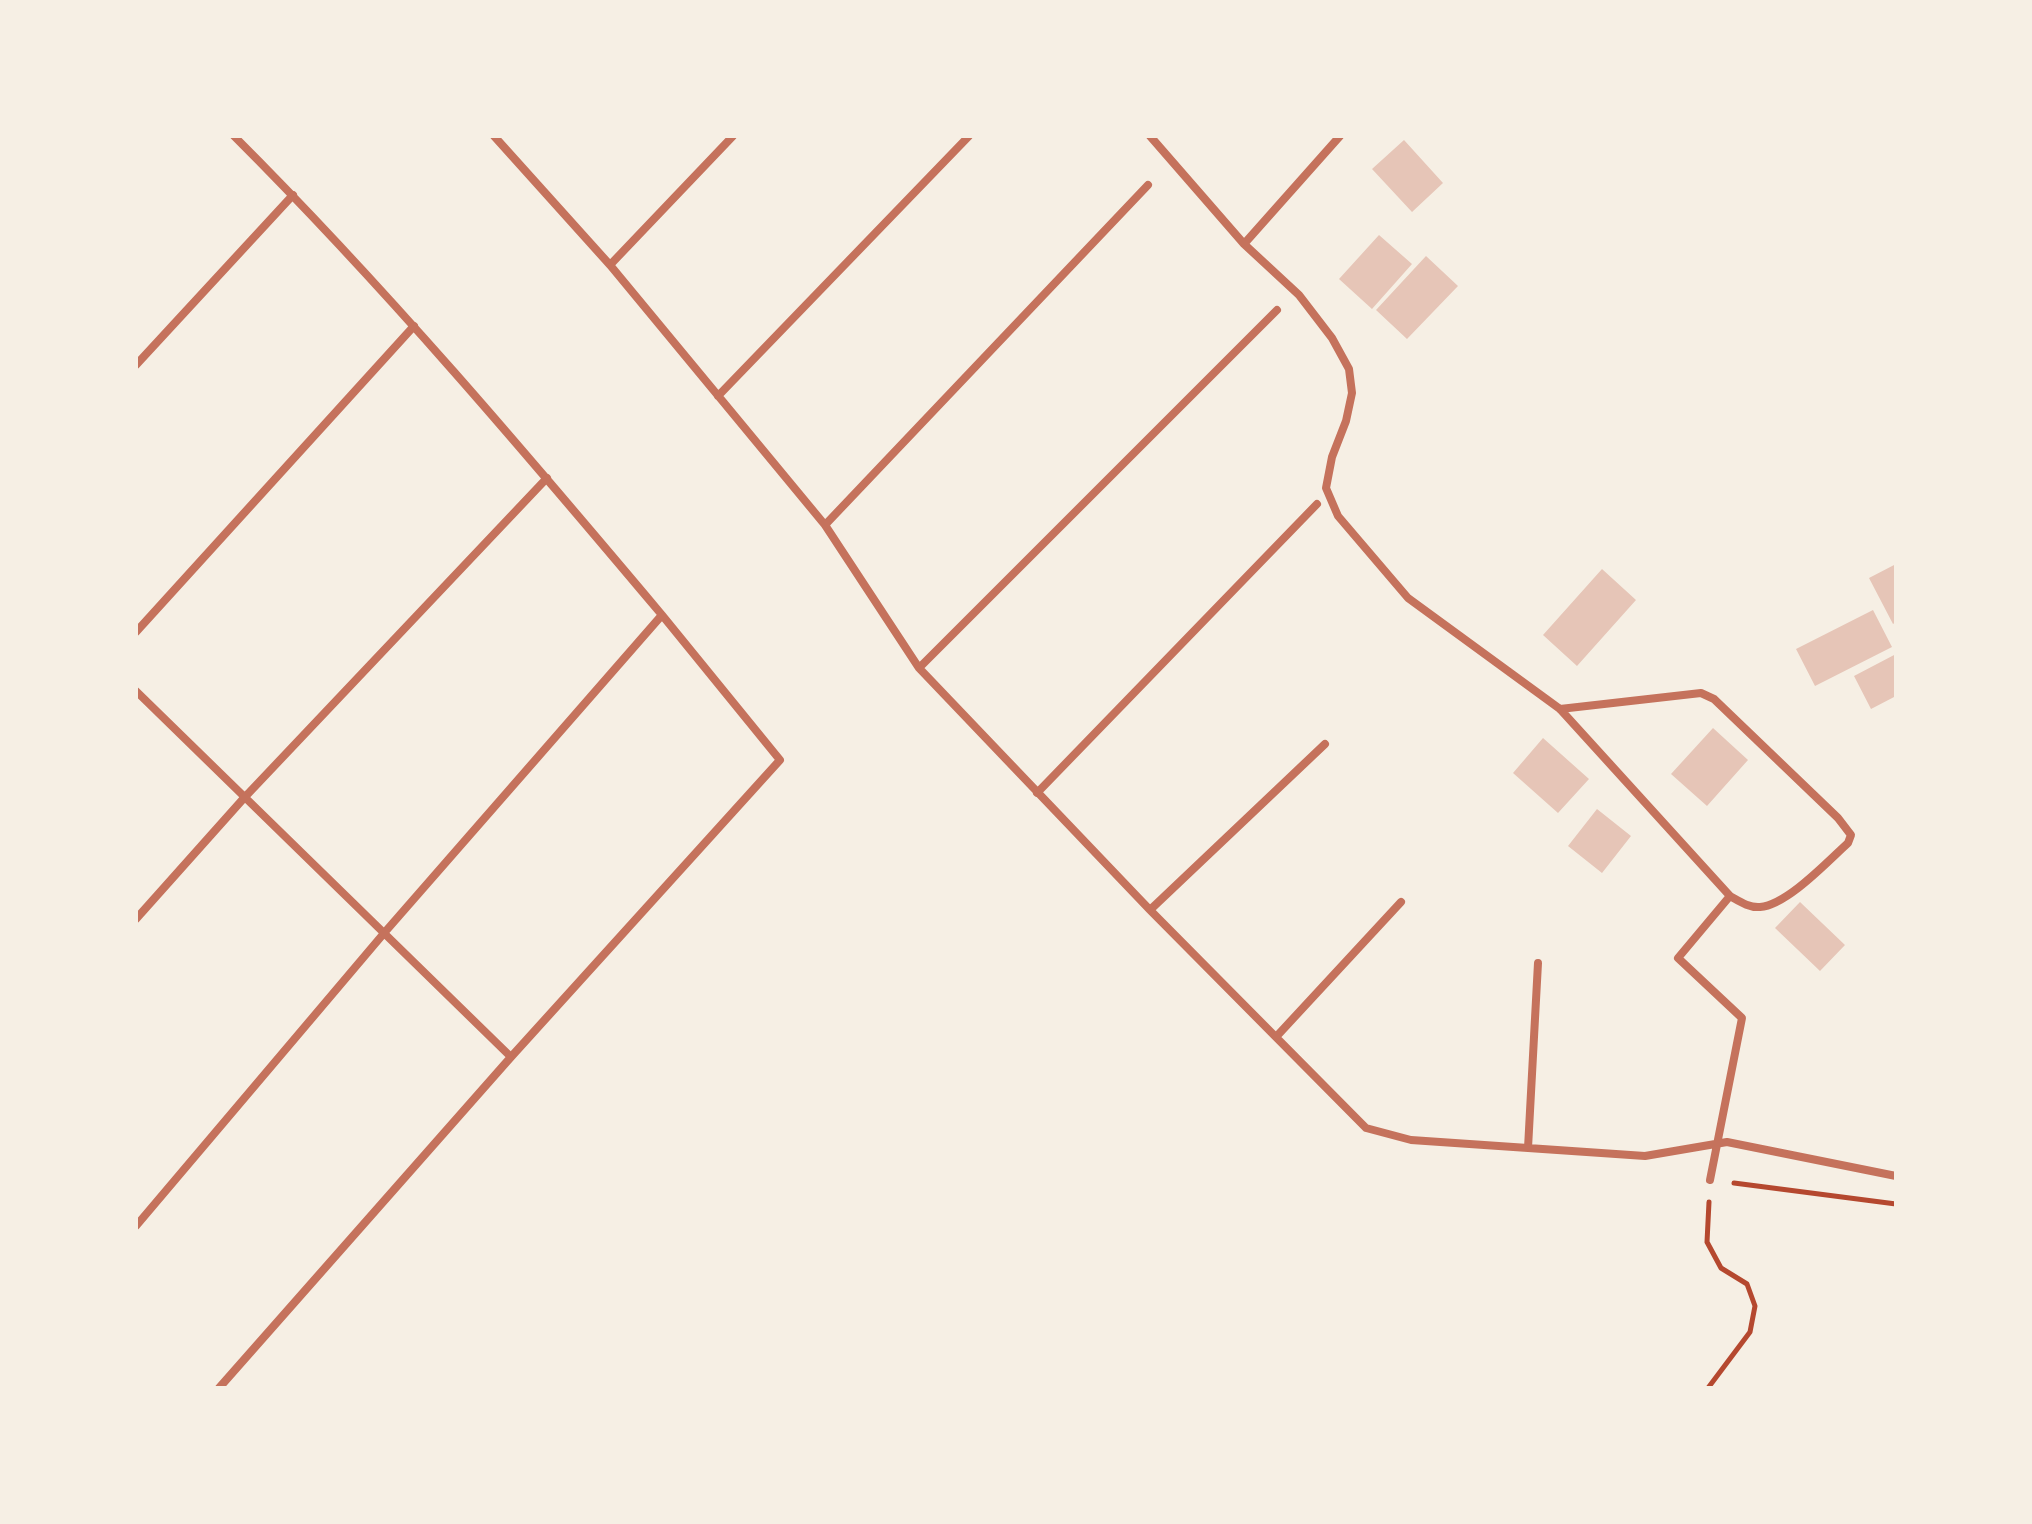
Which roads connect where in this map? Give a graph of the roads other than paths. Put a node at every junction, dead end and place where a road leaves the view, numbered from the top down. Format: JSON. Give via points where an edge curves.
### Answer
{"nodes":[{"id":1,"x":234,"y":136,"type":"edge"},
{"id":2,"x":494,"y":136,"type":"edge"},
{"id":3,"x":733,"y":136,"type":"edge"},
{"id":4,"x":969,"y":136,"type":"edge"},
{"id":5,"x":1150,"y":136,"type":"edge"},
{"id":6,"x":1340,"y":136,"type":"edge"},
{"id":7,"x":1148,"y":185,"type":"dead end"},
{"id":8,"x":293,"y":195,"type":"junction"},
{"id":9,"x":1244,"y":244,"type":"junction"},
{"id":10,"x":610,"y":265,"type":"junction"},
{"id":11,"x":1277,"y":310,"type":"dead end"},
{"id":12,"x":414,"y":326,"type":"junction"},
{"id":13,"x":136,"y":365,"type":"edge"},
{"id":14,"x":718,"y":396,"type":"junction"},
{"id":15,"x":547,"y":478,"type":"junction"},
{"id":16,"x":1317,"y":504,"type":"dead end"},
{"id":17,"x":825,"y":525,"type":"junction"},
{"id":18,"x":662,"y":615,"type":"junction"},
{"id":19,"x":136,"y":632,"type":"edge"},
{"id":20,"x":919,"y":668,"type":"junction"},
{"id":21,"x":136,"y":691,"type":"edge"},
{"id":22,"x":1560,"y":709,"type":"junction"},
{"id":23,"x":1325,"y":744,"type":"dead end"},
{"id":24,"x":1037,"y":793,"type":"junction"},
{"id":25,"x":244,"y":798,"type":"junction"},
{"id":26,"x":1730,"y":896,"type":"junction"},
{"id":27,"x":1401,"y":902,"type":"dead end"},
{"id":28,"x":1150,"y":910,"type":"junction"},
{"id":29,"x":136,"y":919,"type":"edge"},
{"id":30,"x":385,"y":932,"type":"junction"},
{"id":31,"x":1538,"y":963,"type":"dead end"},
{"id":32,"x":1276,"y":1037,"type":"junction"},
{"id":33,"x":511,"y":1057,"type":"junction"},
{"id":34,"x":1718,"y":1143,"type":"junction"},
{"id":35,"x":1528,"y":1148,"type":"junction"},
{"id":36,"x":1896,"y":1176,"type":"edge"},
{"id":37,"x":1710,"y":1180,"type":"road end"},
{"id":38,"x":136,"y":1226,"type":"edge"},
{"id":39,"x":219,"y":1388,"type":"edge"}],
"edges":[{"from":1,"to":8,"type":"street"},
{"from":2,"to":10,"type":"street"},
{"from":3,"to":10,"type":"street"},
{"from":4,"to":14,"type":"street"},
{"from":5,"to":9,"type":"street"},
{"from":6,"to":9,"type":"street"},
{"from":7,"to":17,"type":"street"},
{"from":8,"to":12,"type":"street"},
{"from":8,"to":13,"type":"street"},
{"from":9,"to":22,"type":"street","via":[[1299,295],[1349,369],[1352,393],[1326,488],[1338,516],[1408,598]]},
{"from":10,"to":14,"type":"street"},
{"from":11,"to":20,"type":"street"},
{"from":12,"to":15,"type":"street"},
{"from":12,"to":19,"type":"street"},
{"from":14,"to":17,"type":"street"},
{"from":15,"to":18,"type":"street"},
{"from":15,"to":25,"type":"street"},
{"from":16,"to":24,"type":"street"},
{"from":17,"to":20,"type":"street"},
{"from":18,"to":30,"type":"street"},
{"from":18,"to":33,"type":"street","via":[[780,760]]},
{"from":20,"to":24,"type":"street"},
{"from":21,"to":25,"type":"street"},
{"from":22,"to":26,"type":"street"},
{"from":22,"to":26,"type":"street","via":[[1701,693],[1714,699],[1851,835],[1781,900],[1761,907]]},
{"from":23,"to":28,"type":"street"},
{"from":24,"to":28,"type":"street"},
{"from":25,"to":29,"type":"street"},
{"from":25,"to":30,"type":"street"},
{"from":26,"to":34,"type":"street","via":[[1678,958],[1742,1018]]},
{"from":27,"to":32,"type":"street"},
{"from":28,"to":32,"type":"street"},
{"from":30,"to":33,"type":"street"},
{"from":30,"to":38,"type":"street"},
{"from":31,"to":35,"type":"street"},
{"from":32,"to":35,"type":"street","via":[[1366,1128],[1411,1140]]},
{"from":33,"to":39,"type":"street"},
{"from":34,"to":35,"type":"street","via":[[1645,1156]]},
{"from":34,"to":36,"type":"street"},
{"from":34,"to":37,"type":"street"}]}
